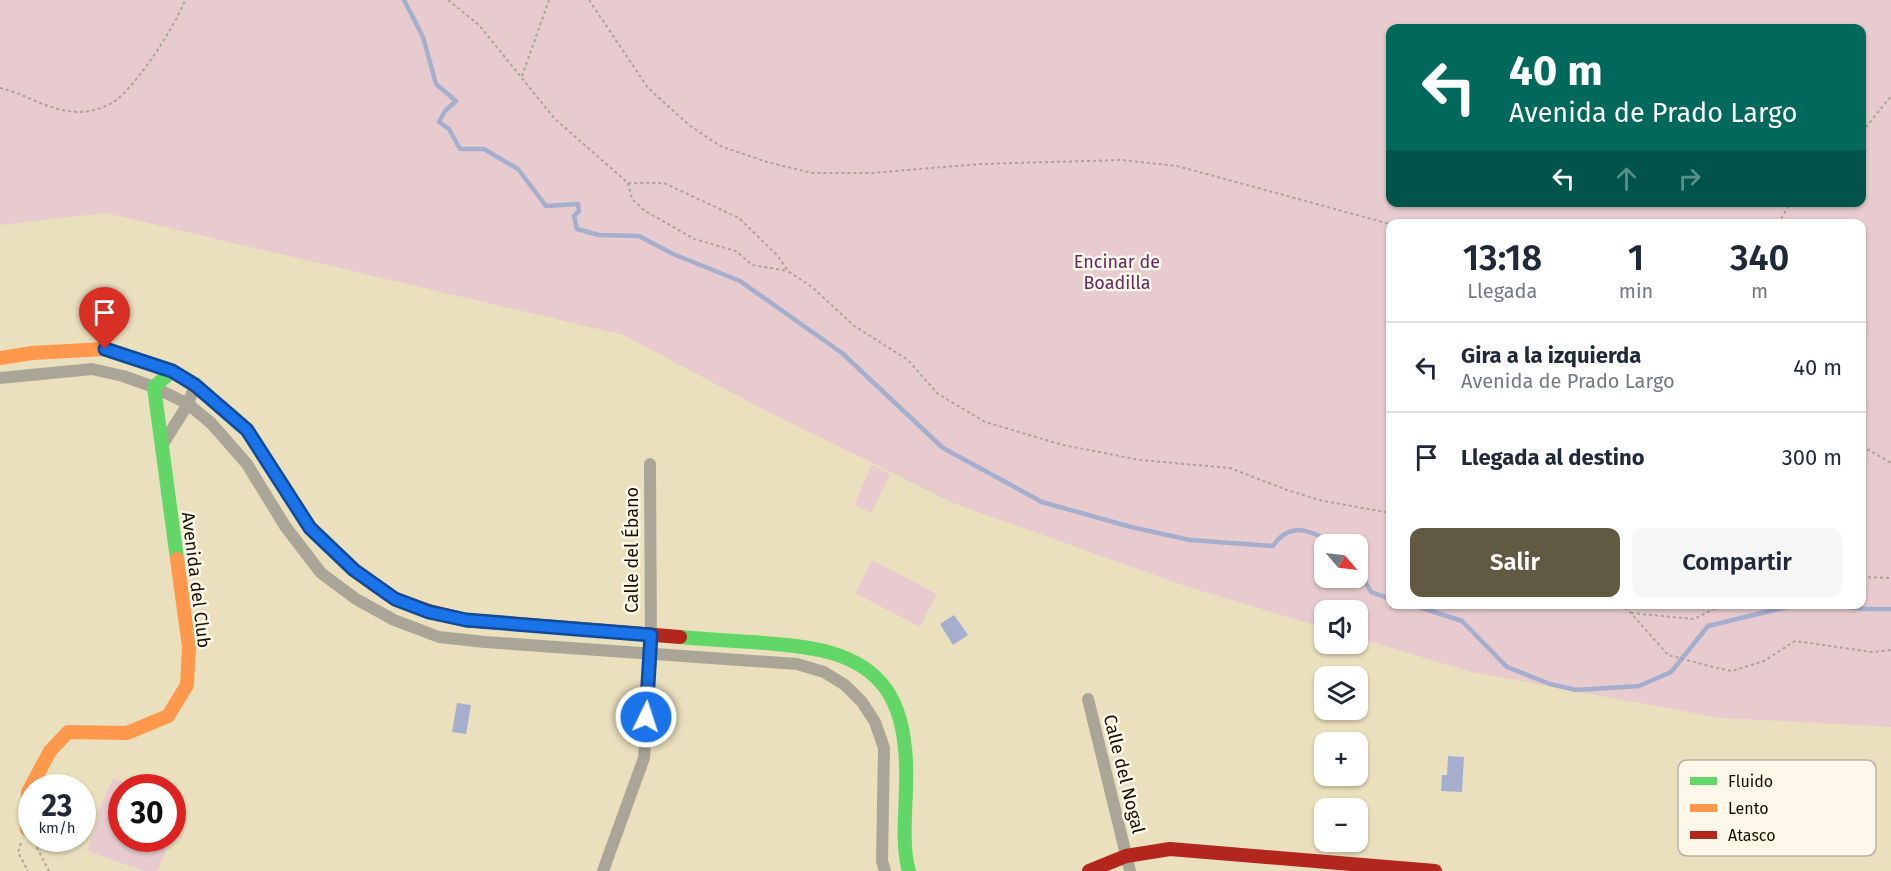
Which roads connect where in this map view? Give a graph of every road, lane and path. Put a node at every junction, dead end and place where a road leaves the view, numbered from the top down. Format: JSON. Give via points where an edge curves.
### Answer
{"nodes":[{"id":1,"x":185,"y":0,"type":"edge"},
{"id":2,"x":447,"y":0,"type":"edge"},
{"id":3,"x":549,"y":0,"type":"edge"},
{"id":4,"x":592,"y":1,"type":"edge"},
{"id":5,"x":522,"y":76,"type":"junction"},
{"id":6,"x":0,"y":88,"type":"edge"},
{"id":7,"x":1891,"y":96,"type":"edge"},
{"id":8,"x":1866,"y":127,"type":"edge"},
{"id":9,"x":628,"y":183,"type":"junction"},
{"id":10,"x":1386,"y":223,"type":"edge"},
{"id":11,"x":788,"y":272,"type":"junction"},
{"id":12,"x":0,"y":357,"type":"edge"},
{"id":13,"x":172,"y":371,"type":"junction"},
{"id":14,"x":0,"y":378,"type":"edge"},
{"id":15,"x":195,"y":385,"type":"junction"},
{"id":16,"x":154,"y":387,"type":"junction"},
{"id":17,"x":188,"y":404,"type":"junction"},
{"id":18,"x":161,"y":447,"type":"junction"},
{"id":19,"x":1866,"y":448,"type":"edge"},
{"id":20,"x":1891,"y":463,"type":"edge"},
{"id":21,"x":650,"y":464,"type":"dead end"},
{"id":22,"x":1386,"y":512,"type":"edge"},
{"id":23,"x":1866,"y":577,"type":"edge"},
{"id":24,"x":1891,"y":578,"type":"edge"},
{"id":25,"x":1626,"y":609,"type":"edge"},
{"id":26,"x":1714,"y":609,"type":"edge"},
{"id":27,"x":1631,"y":613,"type":"junction"},
{"id":28,"x":651,"y":635,"type":"junction"},
{"id":29,"x":1891,"y":650,"type":"edge"},
{"id":30,"x":651,"y":654,"type":"junction"},
{"id":31,"x":1088,"y":699,"type":"dead end"},
{"id":32,"x":38,"y":774,"type":"edge"},
{"id":33,"x":18,"y":852,"type":"edge"},
{"id":34,"x":39,"y":852,"type":"edge"},
{"id":35,"x":1126,"y":856,"type":"junction"},
{"id":36,"x":28,"y":871,"type":"edge"},
{"id":37,"x":49,"y":871,"type":"edge"},
{"id":38,"x":603,"y":871,"type":"edge"},
{"id":39,"x":885,"y":871,"type":"edge"},
{"id":40,"x":909,"y":871,"type":"edge"},
{"id":41,"x":1089,"y":871,"type":"edge"},
{"id":42,"x":1130,"y":871,"type":"edge"},
{"id":43,"x":1433,"y":871,"type":"edge"}],
"edges":[{"from":1,"to":6,"type":"path","via":[[178,19],[145,65],[120,97],[104,107],[80,112],[44,106]]},
{"from":2,"to":5,"type":"path","via":[[478,25]]},
{"from":3,"to":5,"type":"path"},
{"from":4,"to":10,"type":"path","via":[[648,88],[720,146],[767,162],[812,173],[871,173],[981,164],[1122,160],[1177,166]]},
{"from":5,"to":9,"type":"path","via":[[555,119]]},
{"from":7,"to":8,"type":"path"},
{"from":9,"to":11,"type":"path","via":[[632,199],[645,211],[694,239],[736,251],[752,265]]},
{"from":9,"to":11,"type":"path","via":[[664,183],[740,218],[777,255]]},
{"from":11,"to":22,"type":"path","via":[[812,286],[853,325],[908,360],[938,394],[985,422],[1063,445],[1140,460],[1230,468],[1318,500]]},
{"from":12,"to":13,"type":"street","via":[[105,349]]},
{"from":13,"to":15,"type":"street"},
{"from":13,"to":16,"type":"street"},
{"from":14,"to":16,"type":"street","via":[[92,369]]},
{"from":15,"to":17,"type":"street"},
{"from":15,"to":28,"type":"street","via":[[247,430],[310,528],[354,570],[395,599],[466,620]]},
{"from":16,"to":17,"type":"street"},
{"from":16,"to":18,"type":"street","name":"Avenida del Club"},
{"from":17,"to":18,"type":"street"},
{"from":17,"to":30,"type":"street","via":[[211,423],[247,464],[285,526],[321,573],[394,620],[439,637]]},
{"from":18,"to":32,"type":"street","name":"Avenida del Club","via":[[189,647],[188,685],[168,716],[127,733],[68,732],[50,751]]},
{"from":19,"to":20,"type":"path"},
{"from":21,"to":28,"type":"street","name":"Calle del Ébano"},
{"from":23,"to":24,"type":"path"},
{"from":25,"to":27,"type":"path"},
{"from":26,"to":27,"type":"path","via":[[1694,619]]},
{"from":27,"to":29,"type":"path","via":[[1668,655],[1732,671],[1764,661],[1795,641],[1872,652]]},
{"from":28,"to":30,"type":"street","name":"Calle del Ébano"},
{"from":28,"to":40,"type":"street","via":[[810,646],[832,652],[875,678],[892,698],[902,731],[907,760],[905,858]]},
{"from":30,"to":38,"type":"street","name":"Calle del Ébano","via":[[644,758]]},
{"from":30,"to":39,"type":"street","via":[[797,664],[824,672],[845,685],[875,722],[884,748]]},
{"from":31,"to":35,"type":"street","name":"Calle del Nogal"},
{"from":33,"to":36,"type":"path"},
{"from":34,"to":37,"type":"path"},
{"from":35,"to":41,"type":"street"},
{"from":35,"to":42,"type":"street","name":"Calle del Nogal"},
{"from":35,"to":43,"type":"street","via":[[1170,849]]}]}
